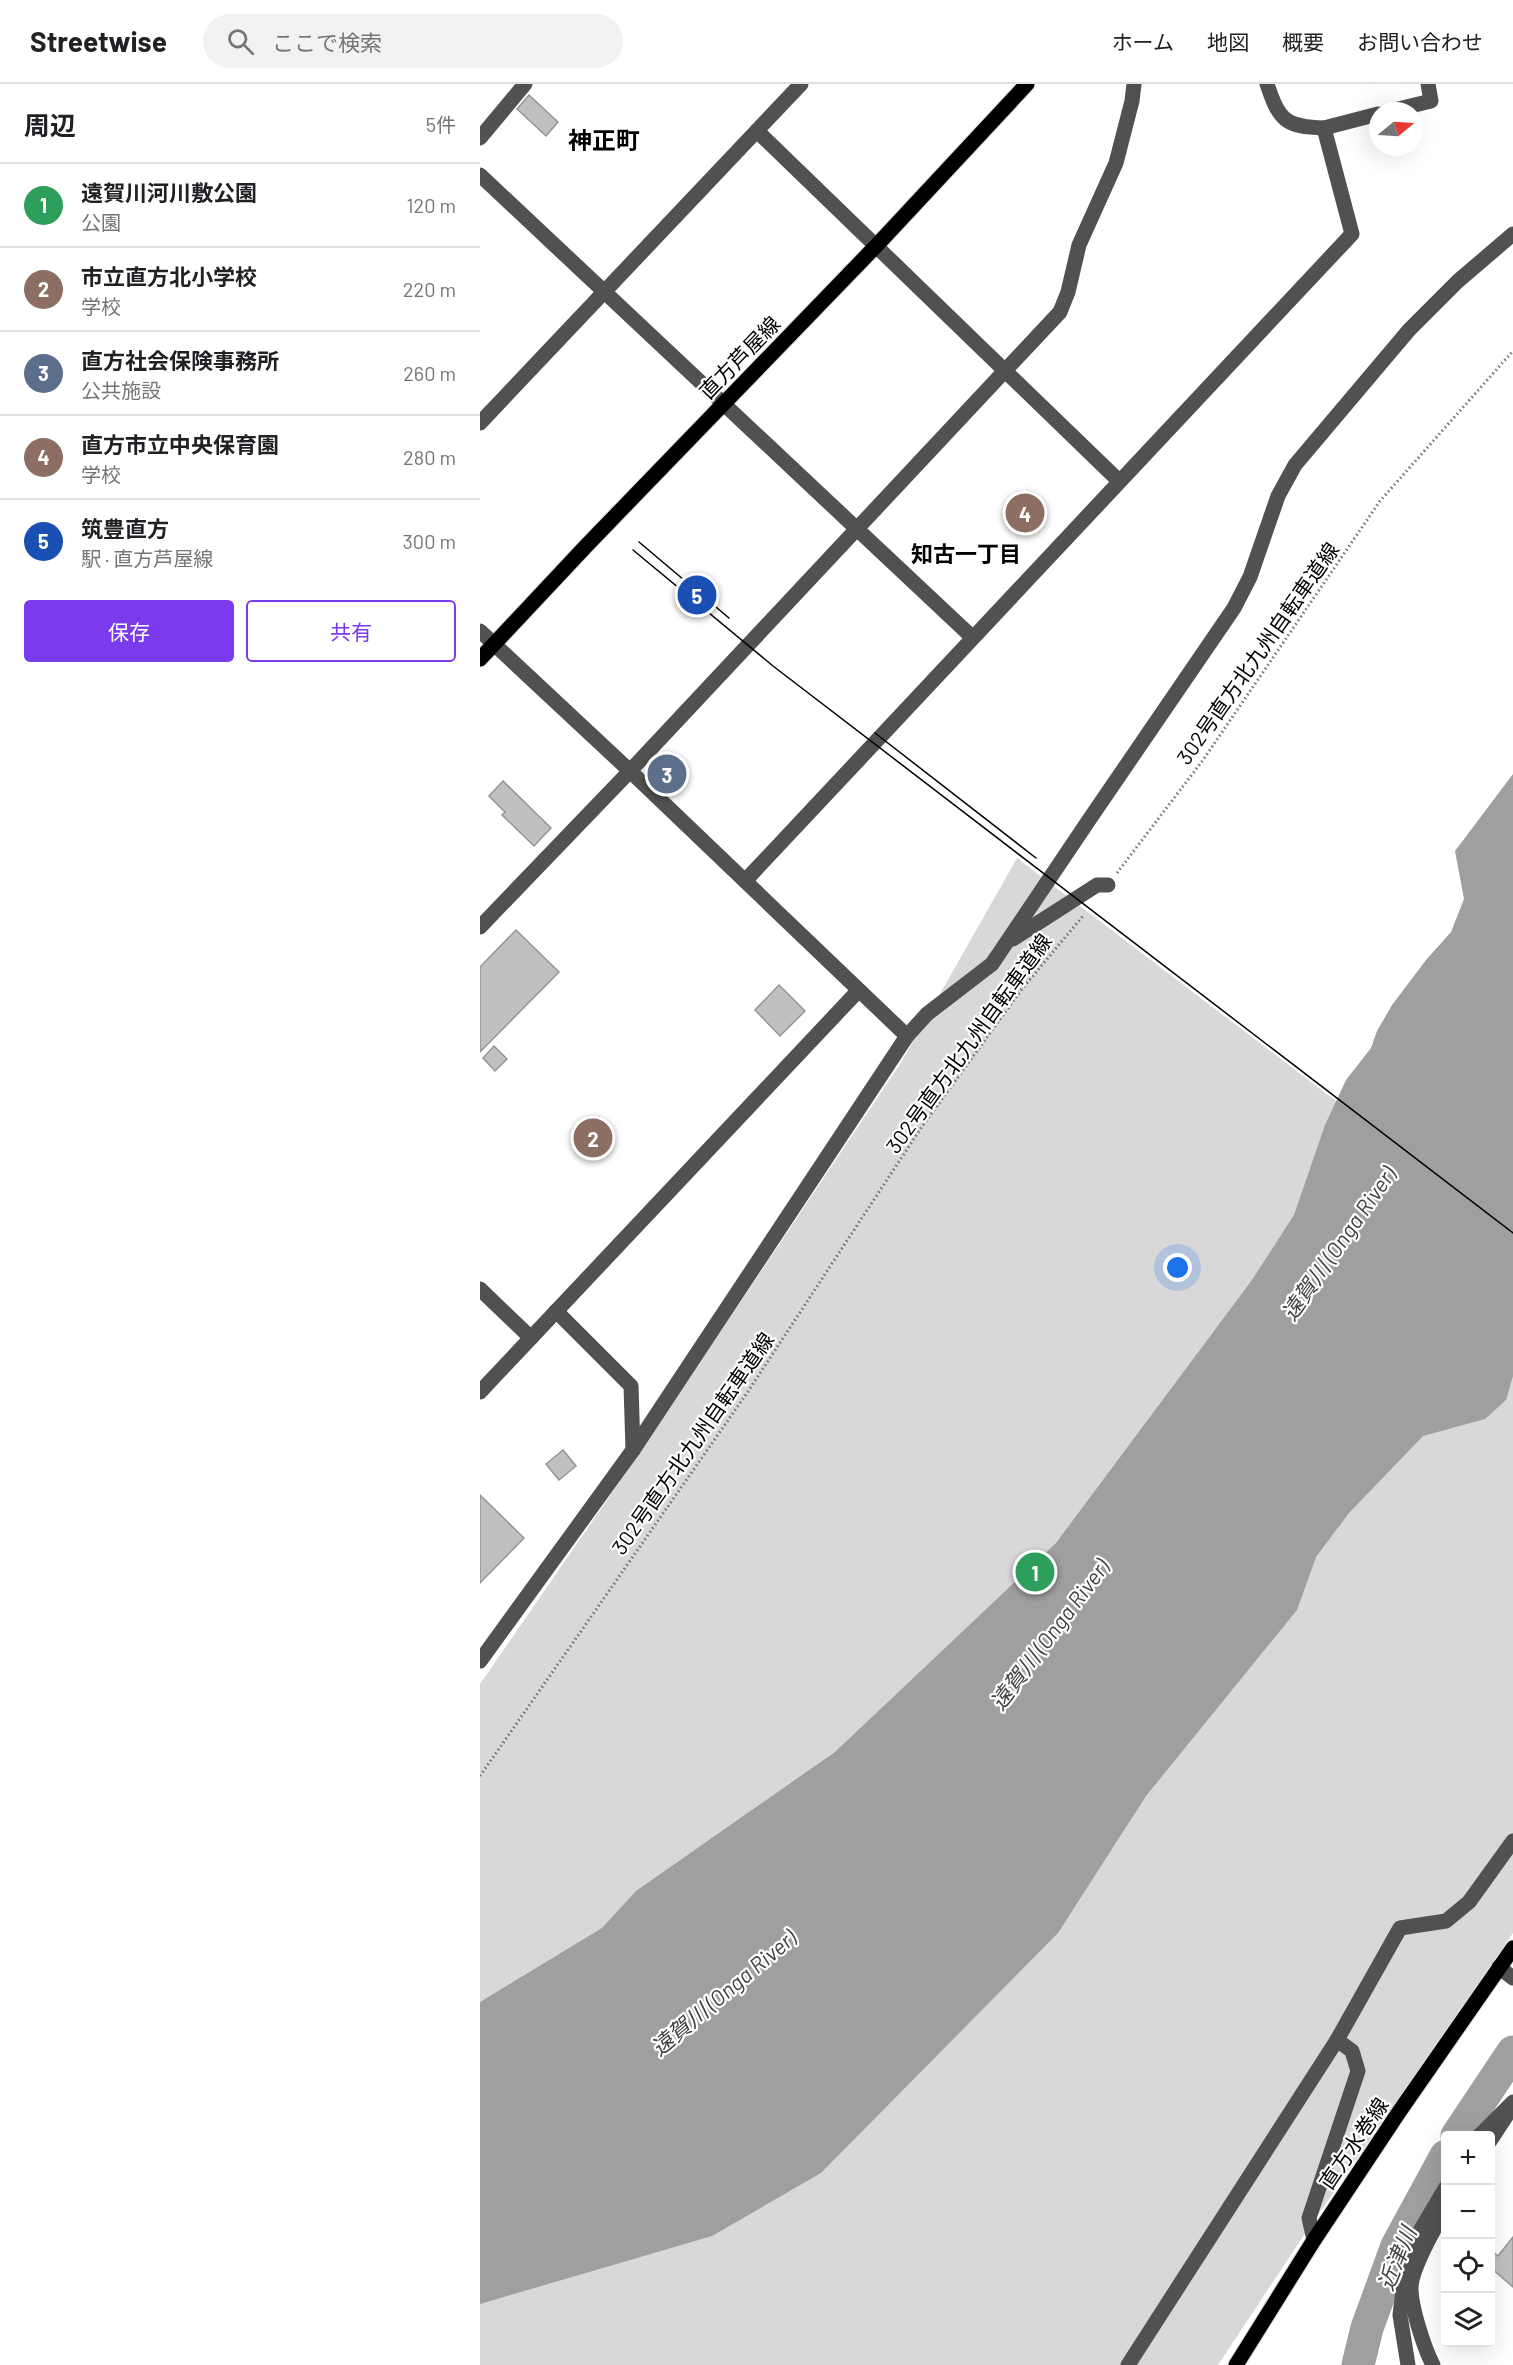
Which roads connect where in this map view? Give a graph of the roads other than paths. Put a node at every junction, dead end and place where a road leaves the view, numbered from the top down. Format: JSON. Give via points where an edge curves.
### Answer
{"nodes":[{"id":1,"x":525,"y":84,"type":"edge"},
{"id":2,"x":801,"y":84,"type":"edge"},
{"id":3,"x":1028,"y":84,"type":"edge"},
{"id":4,"x":1134,"y":84,"type":"edge"},
{"id":5,"x":1268,"y":84,"type":"edge"},
{"id":6,"x":1428,"y":84,"type":"edge"},
{"id":7,"x":1423,"y":103,"type":"edge"},
{"id":8,"x":1369,"y":116,"type":"edge"},
{"id":9,"x":1324,"y":128,"type":"junction"},
{"id":10,"x":757,"y":131,"type":"junction"},
{"id":11,"x":480,"y":138,"type":"edge"},
{"id":12,"x":480,"y":175,"type":"edge"},
{"id":13,"x":1513,"y":234,"type":"edge"},
{"id":14,"x":877,"y":245,"type":"junction"},
{"id":15,"x":604,"y":292,"type":"junction"},
{"id":16,"x":1004,"y":370,"type":"junction"},
{"id":17,"x":723,"y":404,"type":"junction"},
{"id":18,"x":480,"y":423,"type":"edge"},
{"id":19,"x":1119,"y":481,"type":"junction"},
{"id":20,"x":857,"y":530,"type":"junction"},
{"id":21,"x":480,"y":631,"type":"edge"},
{"id":22,"x":972,"y":637,"type":"junction"},
{"id":23,"x":494,"y":644,"type":"junction"},
{"id":24,"x":480,"y":659,"type":"edge"},
{"id":25,"x":630,"y":771,"type":"junction"},
{"id":26,"x":745,"y":881,"type":"junction"},
{"id":27,"x":1108,"y":885,"type":"road end"},
{"id":28,"x":480,"y":927,"type":"edge"},
{"id":29,"x":1008,"y":942,"type":"junction"},
{"id":30,"x":858,"y":991,"type":"junction"},
{"id":31,"x":907,"y":1036,"type":"junction"},
{"id":32,"x":480,"y":1289,"type":"edge"},
{"id":33,"x":556,"y":1311,"type":"junction"},
{"id":34,"x":531,"y":1338,"type":"junction"},
{"id":35,"x":480,"y":1392,"type":"edge"},
{"id":36,"x":633,"y":1449,"type":"junction"},
{"id":37,"x":480,"y":1661,"type":"edge"},
{"id":38,"x":1513,"y":1841,"type":"edge"},
{"id":39,"x":1513,"y":1948,"type":"edge"},
{"id":40,"x":1499,"y":1967,"type":"junction"},
{"id":41,"x":1513,"y":1978,"type":"edge"},
{"id":42,"x":1337,"y":2040,"type":"junction"},
{"id":43,"x":1513,"y":2103,"type":"edge"},
{"id":44,"x":1484,"y":2131,"type":"edge"},
{"id":45,"x":1495,"y":2134,"type":"edge"},
{"id":46,"x":1441,"y":2195,"type":"edge"},
{"id":47,"x":1441,"y":2218,"type":"edge"},
{"id":48,"x":1314,"y":2240,"type":"junction"},
{"id":49,"x":1128,"y":2365,"type":"edge"},
{"id":50,"x":1236,"y":2365,"type":"edge"},
{"id":51,"x":1408,"y":2365,"type":"edge"},
{"id":52,"x":1433,"y":2365,"type":"edge"}],
"edges":[{"from":1,"to":11,"type":"street"},
{"from":2,"to":10,"type":"street"},
{"from":3,"to":14,"type":"main road","name":"直方芦屋線"},
{"from":4,"to":16,"type":"street","via":[[1116,163],[1079,245],[1060,312]]},
{"from":5,"to":9,"type":"street","via":[[1274,105],[1284,119]]},
{"from":6,"to":7,"type":"street","via":[[1431,101]]},
{"from":8,"to":9,"type":"street"},
{"from":9,"to":19,"type":"street","via":[[1352,234]]},
{"from":10,"to":14,"type":"street"},
{"from":10,"to":15,"type":"street"},
{"from":12,"to":15,"type":"street"},
{"from":13,"to":29,"type":"street","via":[[1409,330],[1295,465],[1278,496],[1250,577],[1234,608]]},
{"from":14,"to":16,"type":"street"},
{"from":14,"to":17,"type":"main road","name":"直方芦屋線"},
{"from":15,"to":17,"type":"street"},
{"from":15,"to":18,"type":"street"},
{"from":16,"to":19,"type":"street"},
{"from":16,"to":20,"type":"street"},
{"from":17,"to":20,"type":"street"},
{"from":17,"to":23,"type":"main road","name":"直方芦屋線"},
{"from":19,"to":22,"type":"street"},
{"from":20,"to":22,"type":"street"},
{"from":20,"to":25,"type":"street"},
{"from":21,"to":23,"type":"street"},
{"from":22,"to":26,"type":"street"},
{"from":23,"to":24,"type":"main road","name":"直方芦屋線"},
{"from":23,"to":25,"type":"street"},
{"from":25,"to":26,"type":"street"},
{"from":25,"to":28,"type":"street"},
{"from":26,"to":30,"type":"street"},
{"from":27,"to":29,"type":"street","via":[[1097,885]]},
{"from":29,"to":31,"type":"street","via":[[992,964],[927,1014]]},
{"from":30,"to":31,"type":"street"},
{"from":30,"to":33,"type":"street"},
{"from":31,"to":36,"type":"street"},
{"from":32,"to":34,"type":"street"},
{"from":33,"to":34,"type":"street"},
{"from":33,"to":36,"type":"street","via":[[631,1386]]},
{"from":34,"to":35,"type":"street"},
{"from":36,"to":37,"type":"street"},
{"from":38,"to":42,"type":"street","via":[[1468,1902],[1446,1921],[1400,1928]]},
{"from":39,"to":40,"type":"main road","name":"直方水巻線"},
{"from":40,"to":41,"type":"street"},
{"from":40,"to":48,"type":"main road","name":"直方水巻線"},
{"from":42,"to":48,"type":"street","via":[[1352,2051],[1358,2071],[1309,2218]]},
{"from":42,"to":49,"type":"street"},
{"from":43,"to":44,"type":"street"},
{"from":43,"to":45,"type":"street"},
{"from":46,"to":51,"type":"street","via":[[1408,2251],[1400,2315]]},
{"from":47,"to":52,"type":"street","via":[[1430,2233],[1410,2287],[1424,2349]]},
{"from":48,"to":50,"type":"main road","name":"直方水巻線"}]}
